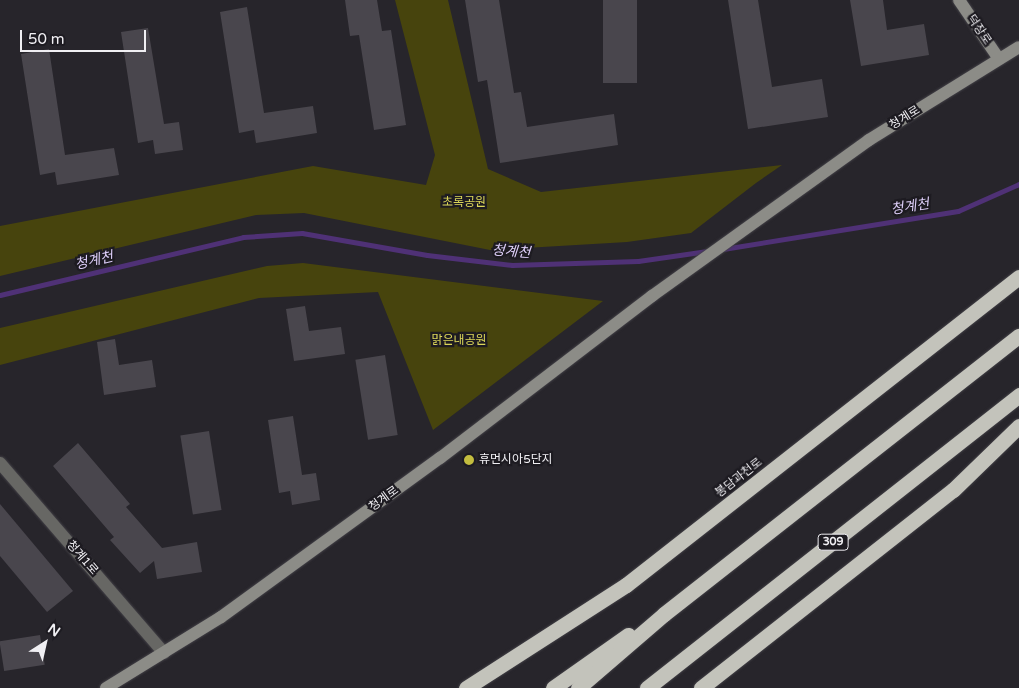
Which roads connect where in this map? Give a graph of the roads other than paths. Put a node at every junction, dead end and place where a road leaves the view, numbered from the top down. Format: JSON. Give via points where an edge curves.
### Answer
{"nodes":[{"id":1,"x":959,"y":0,"type":"edge"},
{"id":2,"x":1019,"y":47,"type":"edge"},
{"id":3,"x":999,"y":60,"type":"junction"},
{"id":4,"x":1019,"y":277,"type":"edge"},
{"id":5,"x":1019,"y":336,"type":"edge"},
{"id":6,"x":1019,"y":395,"type":"edge"},
{"id":7,"x":1019,"y":426,"type":"edge"},
{"id":8,"x":0,"y":463,"type":"edge"},
{"id":9,"x":664,"y":614,"type":"junction"},
{"id":10,"x":164,"y":653,"type":"junction"},
{"id":11,"x":106,"y":688,"type":"edge"},
{"id":12,"x":466,"y":688,"type":"edge"},
{"id":13,"x":553,"y":688,"type":"edge"},
{"id":14,"x":578,"y":688,"type":"edge"},
{"id":15,"x":647,"y":688,"type":"edge"},
{"id":16,"x":701,"y":688,"type":"edge"}],
"edges":[{"from":1,"to":3,"type":"street","name":"덕장로"},
{"from":2,"to":3,"type":"street","name":"청계로"},
{"from":3,"to":10,"type":"street","name":"청계로","via":[[869,140],[652,296],[440,458],[221,618]]},
{"from":4,"to":12,"type":"highway","name":"봉담과천로","via":[[626,584]]},
{"from":5,"to":9,"type":"highway"},
{"from":6,"to":15,"type":"highway","number":"309"},
{"from":7,"to":16,"type":"highway","via":[[953,490]]},
{"from":8,"to":10,"type":"street","name":"청계1로"},
{"from":9,"to":13,"type":"highway","via":[[611,645]]},
{"from":9,"to":14,"type":"highway"},
{"from":10,"to":11,"type":"street","name":"청계로"}]}
